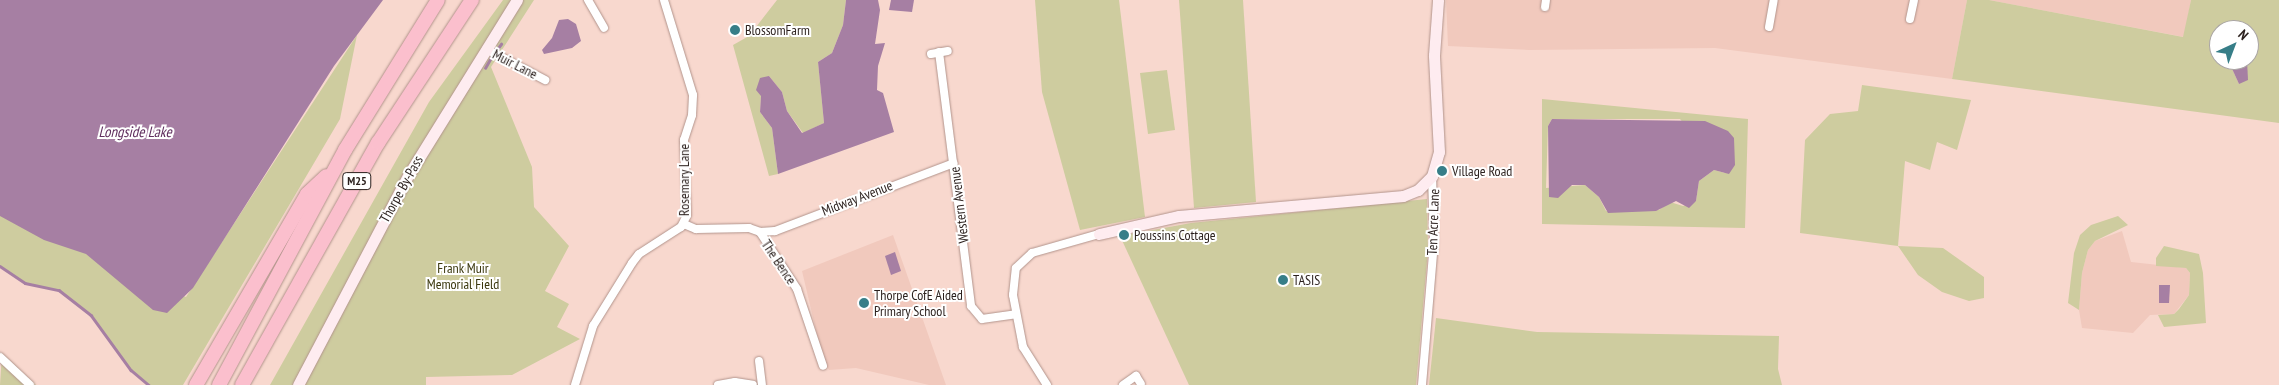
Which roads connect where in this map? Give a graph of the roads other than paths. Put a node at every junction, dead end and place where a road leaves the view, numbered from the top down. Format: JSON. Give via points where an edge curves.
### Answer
{"nodes":[{"id":1,"x":438,"y":0,"type":"edge"},
{"id":2,"x":472,"y":0,"type":"edge"},
{"id":3,"x":517,"y":0,"type":"edge"},
{"id":4,"x":588,"y":0,"type":"edge"},
{"id":5,"x":664,"y":0,"type":"edge"},
{"id":6,"x":1438,"y":0,"type":"edge"},
{"id":7,"x":1774,"y":0,"type":"edge"},
{"id":8,"x":1914,"y":0,"type":"edge"},
{"id":9,"x":1910,"y":19,"type":"dead end"},
{"id":10,"x":1769,"y":27,"type":"dead end"},
{"id":11,"x":604,"y":28,"type":"dead end"},
{"id":12,"x":486,"y":49,"type":"junction"},
{"id":13,"x":948,"y":51,"type":"dead end"},
{"id":14,"x":939,"y":52,"type":"junction"},
{"id":15,"x":931,"y":54,"type":"dead end"},
{"id":16,"x":545,"y":80,"type":"dead end"},
{"id":17,"x":954,"y":162,"type":"junction"},
{"id":18,"x":336,"y":167,"type":"junction"},
{"id":19,"x":1432,"y":176,"type":"junction"},
{"id":20,"x":684,"y":224,"type":"junction"},
{"id":21,"x":760,"y":232,"type":"junction"},
{"id":22,"x":1099,"y":234,"type":"joint"},
{"id":23,"x":1016,"y":314,"type":"junction"},
{"id":24,"x":0,"y":357,"type":"edge"},
{"id":25,"x":759,"y":361,"type":"dead end"},
{"id":26,"x":823,"y":366,"type":"dead end"},
{"id":27,"x":254,"y":369,"type":"junction"},
{"id":28,"x":1141,"y":384,"type":"edge"},
{"id":29,"x":30,"y":385,"type":"edge"},
{"id":30,"x":196,"y":385,"type":"edge"},
{"id":31,"x":219,"y":385,"type":"edge"},
{"id":32,"x":242,"y":385,"type":"edge"},
{"id":33,"x":249,"y":385,"type":"edge"},
{"id":34,"x":298,"y":385,"type":"edge"},
{"id":35,"x":574,"y":385,"type":"edge"},
{"id":36,"x":718,"y":385,"type":"edge"},
{"id":37,"x":755,"y":385,"type":"edge"},
{"id":38,"x":762,"y":385,"type":"edge"},
{"id":39,"x":1047,"y":385,"type":"edge"},
{"id":40,"x":1123,"y":385,"type":"edge"},
{"id":41,"x":1422,"y":385,"type":"edge"}],
"edges":[{"from":1,"to":18,"type":"highway","number":"M25"},
{"from":2,"to":27,"type":"highway","number":"M25","via":[[378,143]]},
{"from":3,"to":12,"type":"street","name":"Thorpe By-Pass"},
{"from":4,"to":11,"type":"street"},
{"from":5,"to":20,"type":"street","name":"Rosemary Lane","via":[[693,95],[692,115],[684,140],[687,204]]},
{"from":6,"to":19,"type":"street","name":"Ten Acre Lane","via":[[1434,55],[1439,152]]},
{"from":7,"to":10,"type":"street"},
{"from":8,"to":9,"type":"street"},
{"from":12,"to":16,"type":"street","name":"Muir Lane"},
{"from":12,"to":34,"type":"street","name":"Thorpe By-Pass","via":[[409,174]]},
{"from":13,"to":14,"type":"street"},
{"from":14,"to":15,"type":"street"},
{"from":14,"to":17,"type":"street","name":"Western Avenue"},
{"from":17,"to":21,"type":"street","name":"Midway Avenue","via":[[775,231]]},
{"from":17,"to":23,"type":"street","name":"Western Avenue","via":[[972,311],[987,320]]},
{"from":18,"to":30,"type":"highway","via":[[307,194]]},
{"from":18,"to":31,"type":"highway","number":"M25"},
{"from":19,"to":22,"type":"street","via":[[1418,190],[1403,196],[1179,216]]},
{"from":19,"to":41,"type":"street","name":"Ten Acre Lane","via":[[1434,242]]},
{"from":20,"to":21,"type":"street","name":"The Bence","via":[[696,229],[749,228]]},
{"from":20,"to":35,"type":"street","name":"Rosemary Lane","via":[[632,262],[593,326]]},
{"from":21,"to":26,"type":"street","name":"The Bence","via":[[797,289]]},
{"from":22,"to":23,"type":"street","via":[[1037,251],[1023,259],[1016,268],[1013,283]]},
{"from":23,"to":39,"type":"street","via":[[1026,354]]},
{"from":24,"to":29,"type":"street"},
{"from":25,"to":38,"type":"street"},
{"from":27,"to":32,"type":"highway","number":"M25"},
{"from":27,"to":33,"type":"highway"},
{"from":28,"to":40,"type":"street","via":[[1136,376]]},
{"from":36,"to":37,"type":"street","via":[[735,382]]},
{"from":37,"to":38,"type":"street"}]}
